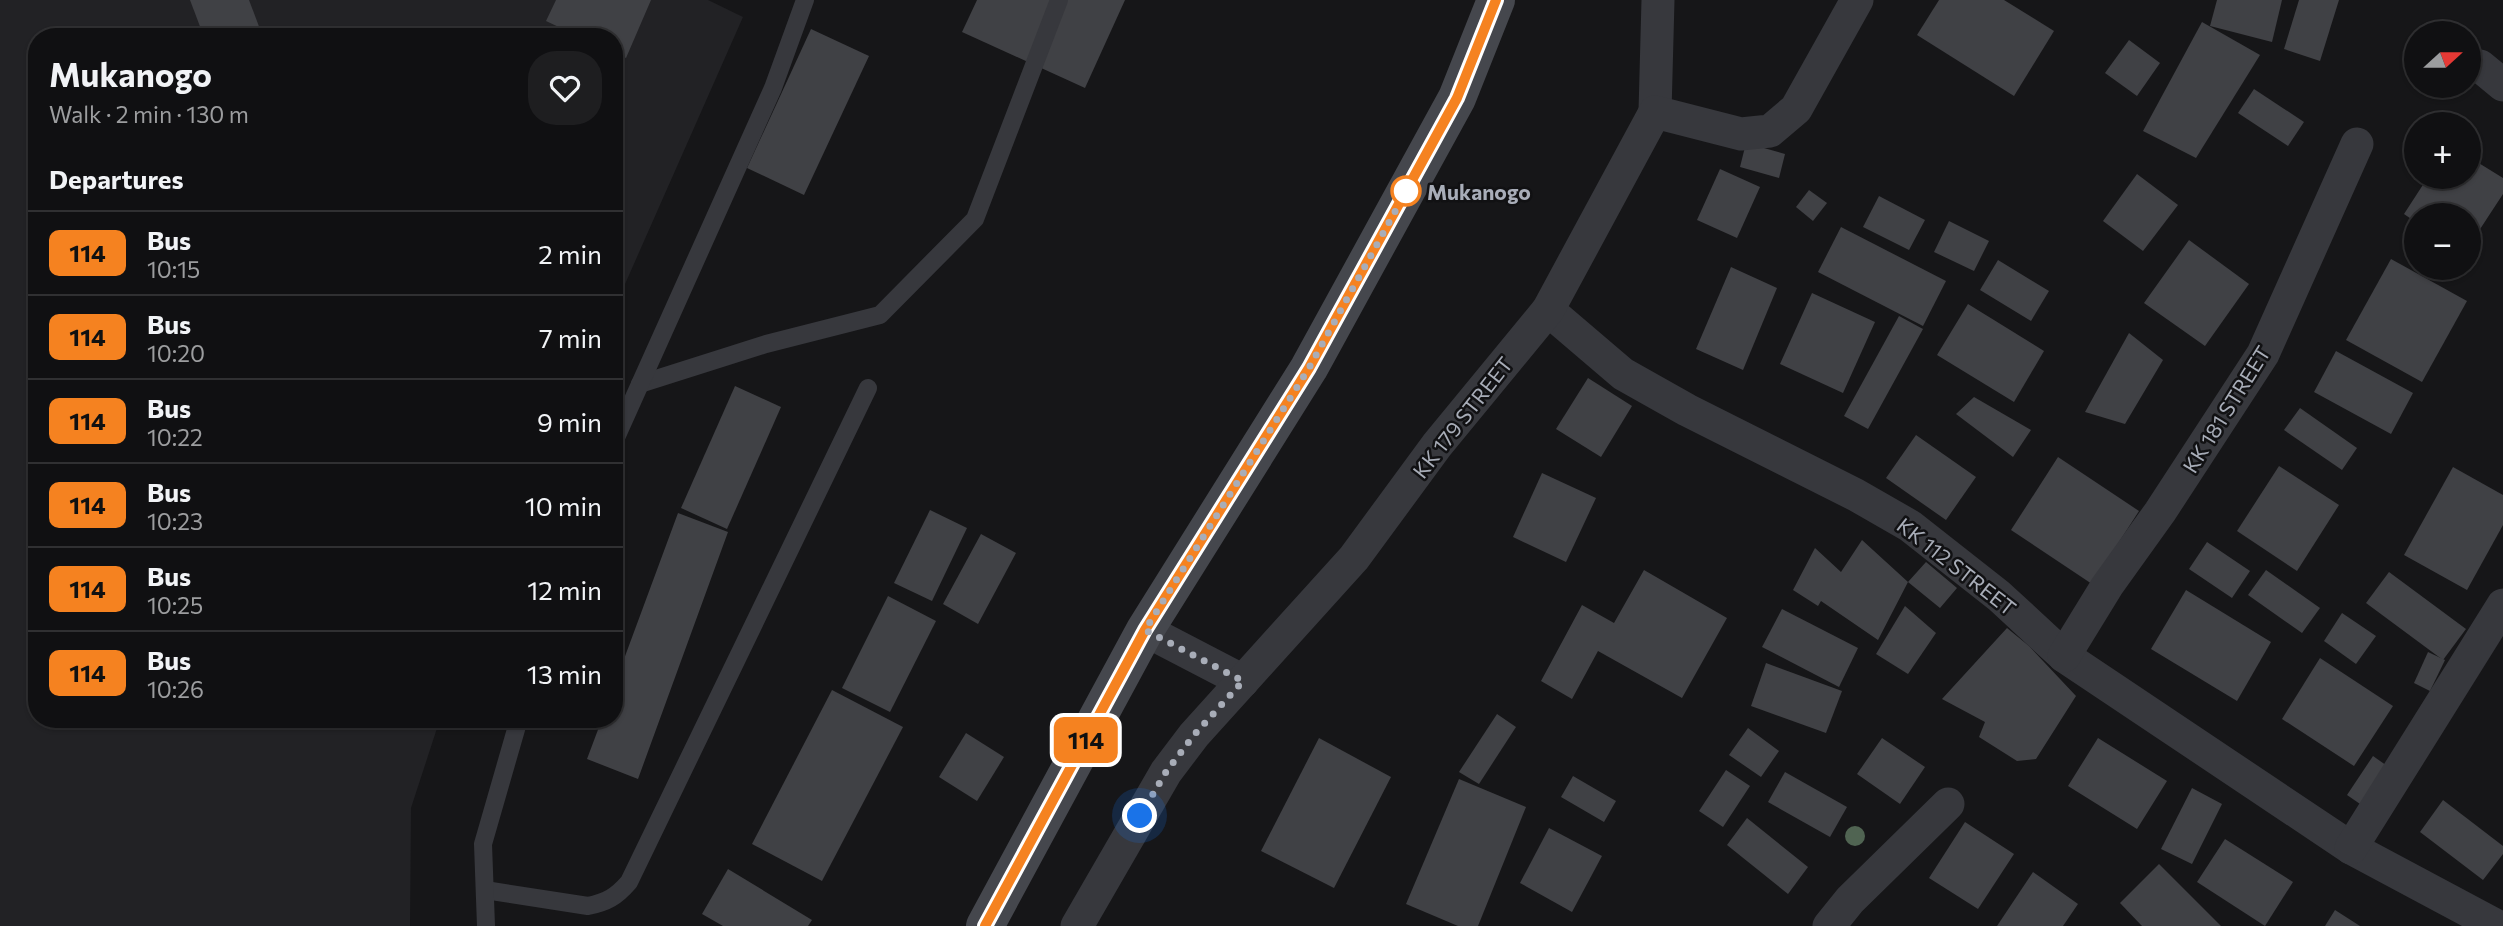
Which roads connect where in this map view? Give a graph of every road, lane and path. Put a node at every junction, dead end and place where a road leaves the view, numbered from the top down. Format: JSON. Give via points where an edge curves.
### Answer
{"nodes":[{"id":1,"x":805,"y":0,"type":"edge"},
{"id":2,"x":1059,"y":0,"type":"edge"},
{"id":3,"x":1496,"y":0,"type":"edge"},
{"id":4,"x":1658,"y":0,"type":"edge"},
{"id":5,"x":1857,"y":0,"type":"edge"},
{"id":6,"x":1655,"y":112,"type":"junction"},
{"id":7,"x":2357,"y":144,"type":"dead end"},
{"id":8,"x":1548,"y":310,"type":"junction"},
{"id":9,"x":640,"y":384,"type":"junction"},
{"id":10,"x":868,"y":388,"type":"dead end"},
{"id":11,"x":623,"y":422,"type":"edge"},
{"id":12,"x":2503,"y":604,"type":"edge"},
{"id":13,"x":1145,"y":630,"type":"junction"},
{"id":14,"x":2064,"y":656,"type":"junction"},
{"id":15,"x":1243,"y":681,"type":"junction"},
{"id":16,"x":516,"y":728,"type":"edge"},
{"id":17,"x":1948,"y":804,"type":"dead end"},
{"id":18,"x":2351,"y":848,"type":"junction"},
{"id":19,"x":485,"y":890,"type":"junction"},
{"id":20,"x":486,"y":926,"type":"edge"},
{"id":21,"x":985,"y":926,"type":"edge"},
{"id":22,"x":1077,"y":926,"type":"edge"},
{"id":23,"x":1829,"y":926,"type":"edge"},
{"id":24,"x":2497,"y":926,"type":"edge"}],
"edges":[{"from":1,"to":9,"type":"lane","via":[[773,88]]},
{"from":2,"to":9,"type":"lane","via":[[975,219],[880,315],[766,344]]},
{"from":3,"to":13,"type":"main road","via":[[1457,98],[1309,368]]},
{"from":4,"to":6,"type":"street"},
{"from":5,"to":6,"type":"street","via":[[1796,109],[1770,131],[1741,134]]},
{"from":6,"to":8,"type":"street","name":"KK 179 STREET"},
{"from":7,"to":14,"type":"street","name":"KK 181 STREET","via":[[2263,354]]},
{"from":8,"to":14,"type":"street","name":"KK 112 STREET","via":[[1623,374],[1910,526],[1999,596]]},
{"from":8,"to":15,"type":"street","name":"KK 179 STREET","via":[[1437,445],[1354,558]]},
{"from":9,"to":11,"type":"lane"},
{"from":10,"to":19,"type":"lane","via":[[629,883],[616,897],[588,906]]},
{"from":12,"to":18,"type":"street"},
{"from":13,"to":15,"type":"street"},
{"from":13,"to":21,"type":"main road"},
{"from":14,"to":18,"type":"street","name":"KK 112 STREET"},
{"from":15,"to":22,"type":"street","name":"KK 179 STREET","via":[[1166,772]]},
{"from":16,"to":19,"type":"lane","via":[[483,844]]},
{"from":17,"to":23,"type":"street"},
{"from":18,"to":24,"type":"street","name":"KK 112 STREET"},
{"from":19,"to":20,"type":"lane"}]}
